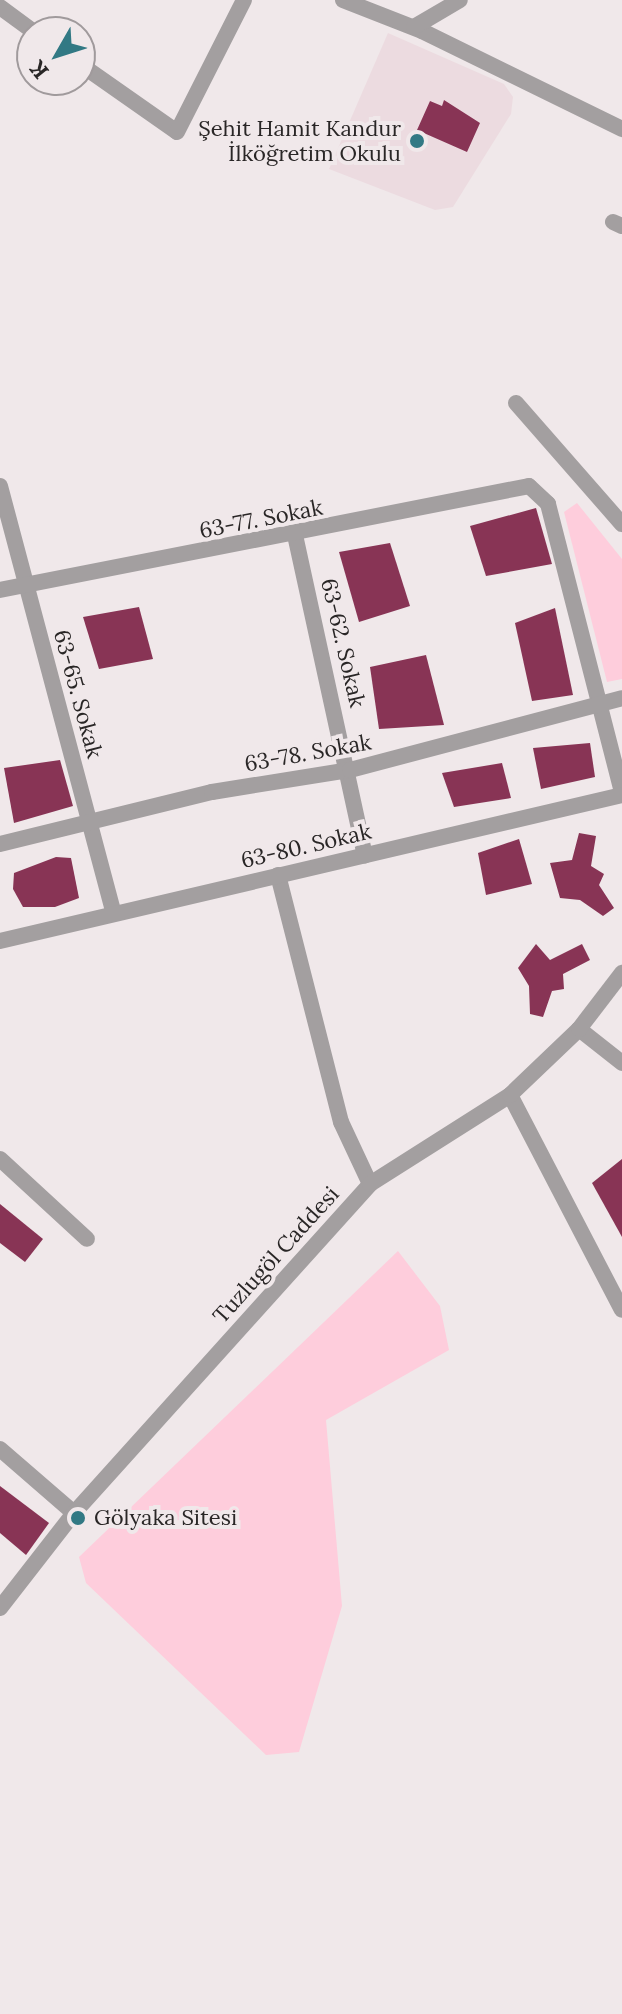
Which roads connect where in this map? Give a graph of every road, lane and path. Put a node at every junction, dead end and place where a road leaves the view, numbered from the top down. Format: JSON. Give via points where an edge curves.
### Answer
{"nodes":[{"id":1,"x":244,"y":0,"type":"edge"},
{"id":2,"x":343,"y":0,"type":"edge"},
{"id":3,"x":460,"y":0,"type":"edge"},
{"id":4,"x":414,"y":27,"type":"junction"},
{"id":5,"x":96,"y":75,"type":"edge"},
{"id":6,"x":622,"y":129,"type":"edge"},
{"id":7,"x":516,"y":403,"type":"dead end"},
{"id":8,"x":0,"y":486,"type":"edge"},
{"id":9,"x":622,"y":524,"type":"edge"},
{"id":10,"x":295,"y":535,"type":"junction"},
{"id":11,"x":27,"y":588,"type":"junction"},
{"id":12,"x":0,"y":590,"type":"edge"},
{"id":13,"x":622,"y":698,"type":"edge"},
{"id":14,"x":598,"y":704,"type":"junction"},
{"id":15,"x":350,"y":770,"type":"junction"},
{"id":16,"x":622,"y":794,"type":"edge"},
{"id":17,"x":90,"y":823,"type":"junction"},
{"id":18,"x":0,"y":844,"type":"edge"},
{"id":19,"x":365,"y":855,"type":"junction"},
{"id":20,"x":278,"y":875,"type":"junction"},
{"id":21,"x":114,"y":913,"type":"junction"},
{"id":22,"x":0,"y":941,"type":"edge"},
{"id":23,"x":622,"y":973,"type":"edge"},
{"id":24,"x":579,"y":1029,"type":"junction"},
{"id":25,"x":622,"y":1063,"type":"edge"},
{"id":26,"x":510,"y":1095,"type":"junction"},
{"id":27,"x":0,"y":1159,"type":"edge"},
{"id":28,"x":370,"y":1184,"type":"junction"},
{"id":29,"x":87,"y":1239,"type":"dead end"},
{"id":30,"x":622,"y":1310,"type":"edge"},
{"id":31,"x":0,"y":1449,"type":"edge"},
{"id":32,"x":74,"y":1513,"type":"junction"},
{"id":33,"x":0,"y":1608,"type":"edge"}],
"edges":[{"from":1,"to":5,"type":"street","via":[[177,132]]},
{"from":2,"to":4,"type":"street"},
{"from":3,"to":4,"type":"street"},
{"from":4,"to":6,"type":"street"},
{"from":7,"to":9,"type":"street"},
{"from":8,"to":11,"type":"street","name":"63-65. Sokak"},
{"from":10,"to":11,"type":"street","name":"63-77. Sokak"},
{"from":10,"to":14,"type":"street","name":"63-77. Sokak","via":[[529,486],[548,504]]},
{"from":10,"to":15,"type":"street","name":"63-62. Sokak"},
{"from":11,"to":12,"type":"street","name":"63-77. Sokak"},
{"from":11,"to":17,"type":"street","name":"63-65. Sokak"},
{"from":13,"to":14,"type":"street","name":"63-78. Sokak"},
{"from":14,"to":15,"type":"street","name":"63-78. Sokak"},
{"from":14,"to":16,"type":"street"},
{"from":15,"to":17,"type":"street","name":"63-78. Sokak","via":[[212,792]]},
{"from":15,"to":19,"type":"street","name":"63-62. Sokak"},
{"from":16,"to":19,"type":"street","name":"63-80. Sokak"},
{"from":17,"to":18,"type":"street","name":"63-78. Sokak"},
{"from":17,"to":21,"type":"street","name":"63-65. Sokak"},
{"from":19,"to":20,"type":"street","name":"63-80. Sokak"},
{"from":20,"to":21,"type":"street","name":"63-80. Sokak"},
{"from":20,"to":28,"type":"street","via":[[341,1122]]},
{"from":21,"to":22,"type":"street","name":"63-80. Sokak"},
{"from":23,"to":24,"type":"street","name":"Tuzlugöl Caddesi"},
{"from":24,"to":25,"type":"street"},
{"from":24,"to":26,"type":"street","name":"Tuzlugöl Caddesi"},
{"from":26,"to":28,"type":"street","name":"Tuzlugöl Caddesi"},
{"from":26,"to":30,"type":"street"},
{"from":27,"to":29,"type":"street"},
{"from":28,"to":32,"type":"street","name":"Tuzlugöl Caddesi"},
{"from":31,"to":32,"type":"street"},
{"from":32,"to":33,"type":"street","name":"Tuzlugöl Caddesi"}]}
